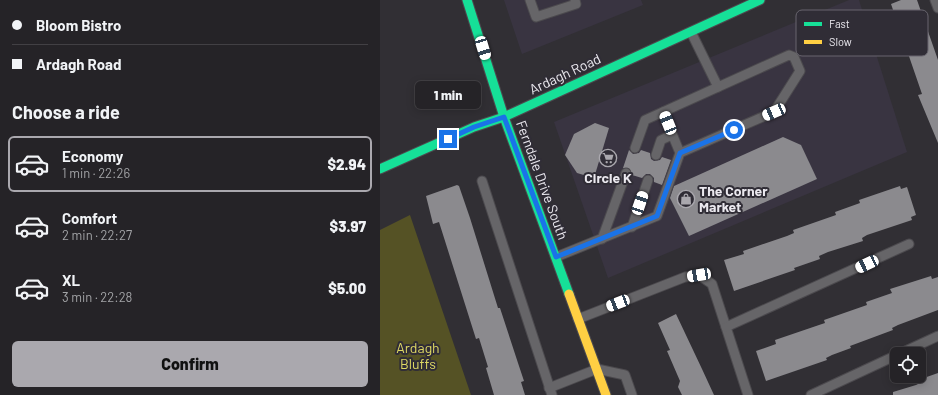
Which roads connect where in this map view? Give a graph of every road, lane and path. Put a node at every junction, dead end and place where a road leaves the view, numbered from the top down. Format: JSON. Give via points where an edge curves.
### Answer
{"nodes":[{"id":1,"x":467,"y":0,"type":"edge"},
{"id":2,"x":530,"y":0,"type":"edge"},
{"id":3,"x":575,"y":0,"type":"edge"},
{"id":4,"x":760,"y":0,"type":"edge"},
{"id":5,"x":935,"y":0,"type":"edge"},
{"id":6,"x":938,"y":8,"type":"edge"},
{"id":7,"x":691,"y":32,"type":"junction"},
{"id":8,"x":718,"y":87,"type":"junction"},
{"id":9,"x":663,"y":112,"type":"junction"},
{"id":10,"x":504,"y":117,"type":"junction"},
{"id":11,"x":672,"y":135,"type":"junction"},
{"id":12,"x":635,"y":148,"type":"dead end"},
{"id":13,"x":680,"y":153,"type":"junction"},
{"id":14,"x":656,"y":155,"type":"dead end"},
{"id":15,"x":380,"y":169,"type":"edge"},
{"id":16,"x":626,"y":173,"type":"dead end"},
{"id":17,"x":648,"y":180,"type":"dead end"},
{"id":18,"x":482,"y":181,"type":"dead end"},
{"id":19,"x":632,"y":227,"type":"junction"},
{"id":20,"x":602,"y":239,"type":"junction"},
{"id":21,"x":909,"y":244,"type":"dead end"},
{"id":22,"x":556,"y":257,"type":"junction"},
{"id":23,"x":578,"y":319,"type":"junction"},
{"id":24,"x":726,"y":327,"type":"junction"},
{"id":25,"x":938,"y":336,"type":"edge"},
{"id":26,"x":914,"y":347,"type":"edge"},
{"id":27,"x":890,"y":358,"type":"edge"},
{"id":28,"x":597,"y":369,"type":"junction"},
{"id":29,"x":551,"y":392,"type":"edge"},
{"id":30,"x":606,"y":395,"type":"edge"},
{"id":31,"x":632,"y":395,"type":"edge"},
{"id":32,"x":748,"y":395,"type":"edge"},
{"id":33,"x":810,"y":395,"type":"edge"}],
"edges":[{"from":1,"to":10,"type":"main road","name":"Ferndale Drive South"},
{"from":2,"to":3,"type":"lane","via":[[536,17],[576,4]]},
{"from":4,"to":7,"type":"main road","name":"Ardagh Road"},
{"from":5,"to":6,"type":"lane"},
{"from":7,"to":8,"type":"lane"},
{"from":7,"to":10,"type":"main road","name":"Ardagh Road"},
{"from":8,"to":9,"type":"lane"},
{"from":8,"to":13,"type":"lane","via":[[790,55],[794,57],[800,71],[774,112]]},
{"from":9,"to":11,"type":"lane"},
{"from":9,"to":12,"type":"lane","via":[[645,120]]},
{"from":10,"to":15,"type":"main road","name":"Ardagh Road","via":[[474,127]]},
{"from":10,"to":22,"type":"main road","name":"Ferndale Drive South"},
{"from":11,"to":13,"type":"lane"},
{"from":11,"to":14,"type":"lane","via":[[661,140]]},
{"from":13,"to":19,"type":"lane","via":[[657,216]]},
{"from":16,"to":20,"type":"lane"},
{"from":17,"to":19,"type":"lane"},
{"from":18,"to":29,"type":"lane"},
{"from":19,"to":20,"type":"lane"},
{"from":20,"to":22,"type":"lane"},
{"from":21,"to":24,"type":"lane"},
{"from":22,"to":23,"type":"main road","name":"Ferndale Drive South"},
{"from":23,"to":24,"type":"lane","via":[[685,277],[699,275],[712,284]]},
{"from":23,"to":28,"type":"main road","name":"Ferndale Drive South"},
{"from":24,"to":32,"type":"lane"},
{"from":25,"to":26,"type":"lane"},
{"from":27,"to":33,"type":"lane"},
{"from":28,"to":29,"type":"lane"},
{"from":28,"to":30,"type":"main road","name":"Ferndale Drive South"},
{"from":28,"to":31,"type":"lane","via":[[625,375]]}]}
